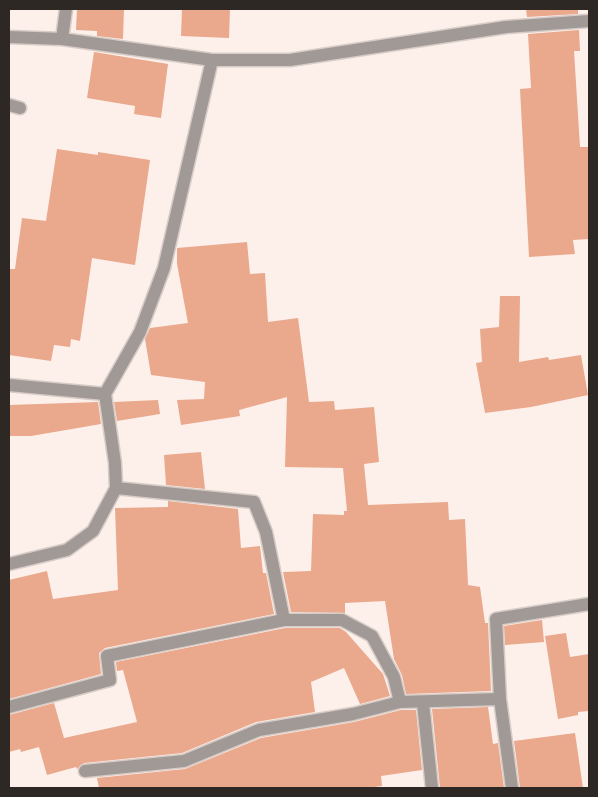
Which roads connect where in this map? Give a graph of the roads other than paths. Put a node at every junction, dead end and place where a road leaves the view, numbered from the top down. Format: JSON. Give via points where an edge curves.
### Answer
{"nodes":[{"id":1,"x":66,"y":9,"type":"edge"},
{"id":2,"x":589,"y":21,"type":"edge"},
{"id":3,"x":9,"y":37,"type":"edge"},
{"id":4,"x":62,"y":39,"type":"junction"},
{"id":5,"x":212,"y":60,"type":"junction"},
{"id":6,"x":9,"y":385,"type":"edge"},
{"id":7,"x":105,"y":394,"type":"junction"},
{"id":8,"x":116,"y":488,"type":"junction"},
{"id":9,"x":9,"y":564,"type":"edge"},
{"id":10,"x":589,"y":604,"type":"edge"},
{"id":11,"x":284,"y":620,"type":"junction"},
{"id":12,"x":500,"y":699,"type":"junction"},
{"id":13,"x":400,"y":702,"type":"junction"},
{"id":14,"x":423,"y":703,"type":"junction"},
{"id":15,"x":9,"y":707,"type":"edge"},
{"id":16,"x":85,"y":771,"type":"dead end"},
{"id":17,"x":432,"y":788,"type":"edge"},
{"id":18,"x":512,"y":788,"type":"edge"}],
"edges":[{"from":1,"to":4,"type":"street"},
{"from":2,"to":5,"type":"street","via":[[506,27],[290,60]]},
{"from":3,"to":4,"type":"street"},
{"from":4,"to":5,"type":"street"},
{"from":5,"to":7,"type":"street","via":[[164,268],[140,332]]},
{"from":6,"to":7,"type":"street"},
{"from":7,"to":8,"type":"street"},
{"from":8,"to":9,"type":"street","via":[[93,532],[67,550]]},
{"from":8,"to":11,"type":"street","via":[[254,502],[266,532]]},
{"from":10,"to":12,"type":"street","via":[[496,619]]},
{"from":11,"to":13,"type":"street","via":[[342,620],[372,636],[394,677]]},
{"from":11,"to":15,"type":"street","via":[[107,656],[110,680]]},
{"from":12,"to":14,"type":"street"},
{"from":12,"to":18,"type":"street"},
{"from":13,"to":14,"type":"street"},
{"from":13,"to":16,"type":"street","via":[[259,730],[184,761]]},
{"from":14,"to":17,"type":"street"}]}
